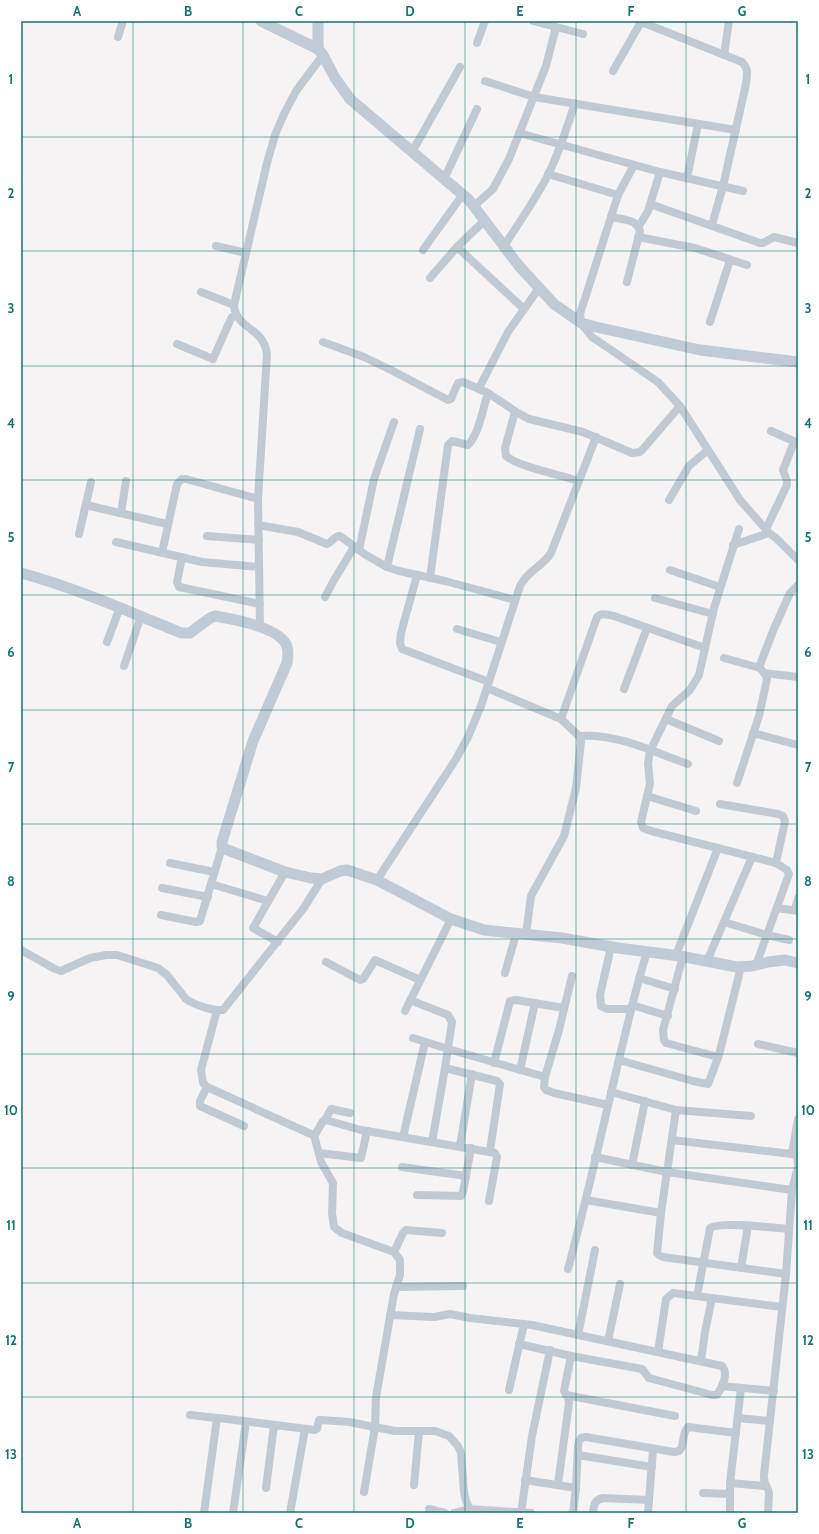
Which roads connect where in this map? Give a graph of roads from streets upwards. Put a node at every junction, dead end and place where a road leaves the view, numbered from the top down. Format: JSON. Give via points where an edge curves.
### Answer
{"nodes":[{"id":1,"x":123,"y":21,"type":"edge"},
{"id":2,"x":261,"y":21,"type":"edge"},
{"id":3,"x":318,"y":21,"type":"edge"},
{"id":4,"x":485,"y":21,"type":"edge"},
{"id":5,"x":533,"y":21,"type":"edge"},
{"id":6,"x":640,"y":21,"type":"edge"},
{"id":7,"x":729,"y":21,"type":"edge"},
{"id":8,"x":556,"y":27,"type":"junction"},
{"id":9,"x":583,"y":34,"type":"dead end"},
{"id":10,"x":118,"y":37,"type":"dead end"},
{"id":11,"x":477,"y":43,"type":"dead end"},
{"id":12,"x":320,"y":52,"type":"junction"},
{"id":13,"x":724,"y":55,"type":"junction"},
{"id":14,"x":460,"y":67,"type":"dead end"},
{"id":15,"x":613,"y":71,"type":"dead end"},
{"id":16,"x":485,"y":81,"type":"dead end"},
{"id":17,"x":534,"y":97,"type":"junction"},
{"id":18,"x":575,"y":104,"type":"junction"},
{"id":19,"x":478,"y":110,"type":"dead end"},
{"id":20,"x":698,"y":124,"type":"junction"},
{"id":21,"x":736,"y":130,"type":"junction"},
{"id":22,"x":519,"y":132,"type":"junction"},
{"id":23,"x":561,"y":144,"type":"junction"},
{"id":24,"x":412,"y":152,"type":"junction"},
{"id":25,"x":634,"y":165,"type":"junction"},
{"id":26,"x":660,"y":172,"type":"junction"},
{"id":27,"x":548,"y":174,"type":"junction"},
{"id":28,"x":687,"y":178,"type":"junction"},
{"id":29,"x":444,"y":179,"type":"junction"},
{"id":30,"x":723,"y":186,"type":"junction"},
{"id":31,"x":743,"y":191,"type":"dead end"},
{"id":32,"x":463,"y":194,"type":"junction"},
{"id":33,"x":618,"y":195,"type":"junction"},
{"id":34,"x":650,"y":204,"type":"junction"},
{"id":35,"x":474,"y":206,"type":"junction"},
{"id":36,"x":611,"y":217,"type":"junction"},
{"id":37,"x":485,"y":220,"type":"junction"},
{"id":38,"x":712,"y":225,"type":"junction"},
{"id":39,"x":639,"y":226,"type":"junction"},
{"id":40,"x":638,"y":237,"type":"junction"},
{"id":41,"x":798,"y":244,"type":"edge"},
{"id":42,"x":216,"y":246,"type":"dead end"},
{"id":43,"x":504,"y":246,"type":"junction"},
{"id":44,"x":457,"y":247,"type":"junction"},
{"id":45,"x":423,"y":250,"type":"dead end"},
{"id":46,"x":246,"y":253,"type":"junction"},
{"id":47,"x":730,"y":260,"type":"junction"},
{"id":48,"x":747,"y":265,"type":"dead end"},
{"id":49,"x":430,"y":278,"type":"dead end"},
{"id":50,"x":627,"y":282,"type":"dead end"},
{"id":51,"x":539,"y":288,"type":"junction"},
{"id":52,"x":201,"y":292,"type":"dead end"},
{"id":53,"x":234,"y":304,"type":"junction"},
{"id":54,"x":524,"y":309,"type":"junction"},
{"id":55,"x":236,"y":315,"type":"junction"},
{"id":56,"x":710,"y":322,"type":"dead end"},
{"id":57,"x":581,"y":323,"type":"junction"},
{"id":58,"x":322,"y":342,"type":"dead end"},
{"id":59,"x":177,"y":344,"type":"dead end"},
{"id":60,"x":798,"y":362,"type":"edge"},
{"id":61,"x":478,"y":388,"type":"junction"},
{"id":62,"x":488,"y":393,"type":"junction"},
{"id":63,"x":680,"y":406,"type":"junction"},
{"id":64,"x":515,"y":412,"type":"junction"},
{"id":65,"x":394,"y":422,"type":"dead end"},
{"id":66,"x":420,"y":429,"type":"dead end"},
{"id":67,"x":771,"y":431,"type":"dead end"},
{"id":68,"x":596,"y":437,"type":"junction"},
{"id":69,"x":796,"y":442,"type":"edge"},
{"id":70,"x":708,"y":450,"type":"junction"},
{"id":71,"x":126,"y":481,"type":"dead end"},
{"id":72,"x":579,"y":481,"type":"junction"},
{"id":73,"x":91,"y":482,"type":"dead end"},
{"id":74,"x":258,"y":499,"type":"junction"},
{"id":75,"x":669,"y":500,"type":"dead end"},
{"id":76,"x":86,"y":505,"type":"junction"},
{"id":77,"x":121,"y":513,"type":"junction"},
{"id":78,"x":168,"y":524,"type":"junction"},
{"id":79,"x":258,"y":525,"type":"junction"},
{"id":80,"x":738,"y":529,"type":"dead end"},
{"id":81,"x":767,"y":531,"type":"junction"},
{"id":82,"x":79,"y":534,"type":"dead end"},
{"id":83,"x":207,"y":536,"type":"dead end"},
{"id":84,"x":259,"y":540,"type":"junction"},
{"id":85,"x":116,"y":542,"type":"dead end"},
{"id":86,"x":733,"y":546,"type":"junction"},
{"id":87,"x":357,"y":548,"type":"junction"},
{"id":88,"x":162,"y":553,"type":"junction"},
{"id":89,"x":182,"y":557,"type":"junction"},
{"id":90,"x":798,"y":560,"type":"edge"},
{"id":91,"x":387,"y":567,"type":"junction"},
{"id":92,"x":259,"y":568,"type":"junction"},
{"id":93,"x":670,"y":570,"type":"dead end"},
{"id":94,"x":21,"y":573,"type":"edge"},
{"id":95,"x":417,"y":575,"type":"junction"},
{"id":96,"x":430,"y":578,"type":"junction"},
{"id":97,"x":798,"y":585,"type":"edge"},
{"id":98,"x":720,"y":587,"type":"junction"},
{"id":99,"x":325,"y":598,"type":"dead end"},
{"id":100,"x":655,"y":598,"type":"dead end"},
{"id":101,"x":515,"y":600,"type":"junction"},
{"id":102,"x":260,"y":604,"type":"junction"},
{"id":103,"x":120,"y":607,"type":"junction"},
{"id":104,"x":712,"y":614,"type":"junction"},
{"id":105,"x":141,"y":616,"type":"junction"},
{"id":106,"x":260,"y":627,"type":"junction"},
{"id":107,"x":647,"y":628,"type":"junction"},
{"id":108,"x":457,"y":629,"type":"dead end"},
{"id":109,"x":107,"y":642,"type":"dead end"},
{"id":110,"x":502,"y":642,"type":"junction"},
{"id":111,"x":705,"y":648,"type":"junction"},
{"id":112,"x":724,"y":658,"type":"dead end"},
{"id":113,"x":124,"y":666,"type":"dead end"},
{"id":114,"x":762,"y":671,"type":"junction"},
{"id":115,"x":798,"y":677,"type":"edge"},
{"id":116,"x":488,"y":685,"type":"junction"},
{"id":117,"x":624,"y":689,"type":"dead end"},
{"id":118,"x":561,"y":719,"type":"junction"},
{"id":119,"x":666,"y":719,"type":"junction"},
{"id":120,"x":753,"y":733,"type":"junction"},
{"id":121,"x":579,"y":736,"type":"junction"},
{"id":122,"x":719,"y":741,"type":"dead end"},
{"id":123,"x":798,"y":745,"type":"edge"},
{"id":124,"x":650,"y":751,"type":"junction"},
{"id":125,"x":688,"y":764,"type":"dead end"},
{"id":126,"x":737,"y":783,"type":"dead end"},
{"id":127,"x":647,"y":796,"type":"junction"},
{"id":128,"x":720,"y":804,"type":"dead end"},
{"id":129,"x":696,"y":811,"type":"dead end"},
{"id":130,"x":222,"y":847,"type":"junction"},
{"id":131,"x":718,"y":848,"type":"junction"},
{"id":132,"x":752,"y":857,"type":"junction"},
{"id":133,"x":170,"y":863,"type":"dead end"},
{"id":134,"x":776,"y":863,"type":"junction"},
{"id":135,"x":214,"y":872,"type":"junction"},
{"id":136,"x":285,"y":872,"type":"junction"},
{"id":137,"x":322,"y":879,"type":"junction"},
{"id":138,"x":377,"y":880,"type":"junction"},
{"id":139,"x":211,"y":884,"type":"junction"},
{"id":140,"x":162,"y":888,"type":"dead end"},
{"id":141,"x":208,"y":897,"type":"junction"},
{"id":142,"x":798,"y":898,"type":"edge"},
{"id":143,"x":268,"y":901,"type":"junction"},
{"id":144,"x":777,"y":908,"type":"junction"},
{"id":145,"x":796,"y":911,"type":"edge"},
{"id":146,"x":161,"y":915,"type":"dead end"},
{"id":147,"x":451,"y":919,"type":"junction"},
{"id":148,"x":724,"y":922,"type":"junction"},
{"id":149,"x":521,"y":934,"type":"junction"},
{"id":150,"x":767,"y":935,"type":"junction"},
{"id":151,"x":789,"y":940,"type":"dead end"},
{"id":152,"x":278,"y":942,"type":"junction"},
{"id":153,"x":611,"y":947,"type":"junction"},
{"id":154,"x":21,"y":950,"type":"edge"},
{"id":155,"x":647,"y":952,"type":"junction"},
{"id":156,"x":680,"y":956,"type":"junction"},
{"id":157,"x":707,"y":961,"type":"junction"},
{"id":158,"x":326,"y":962,"type":"dead end"},
{"id":159,"x":798,"y":962,"type":"edge"},
{"id":160,"x":756,"y":965,"type":"junction"},
{"id":161,"x":742,"y":967,"type":"junction"},
{"id":162,"x":505,"y":973,"type":"dead end"},
{"id":163,"x":572,"y":976,"type":"dead end"},
{"id":164,"x":639,"y":978,"type":"junction"},
{"id":165,"x":420,"y":980,"type":"junction"},
{"id":166,"x":675,"y":988,"type":"junction"},
{"id":167,"x":410,"y":1000,"type":"junction"},
{"id":168,"x":535,"y":1003,"type":"junction"},
{"id":169,"x":631,"y":1007,"type":"junction"},
{"id":170,"x":564,"y":1008,"type":"junction"},
{"id":171,"x":217,"y":1010,"type":"junction"},
{"id":172,"x":405,"y":1012,"type":"dead end"},
{"id":173,"x":668,"y":1016,"type":"junction"},
{"id":174,"x":413,"y":1038,"type":"dead end"},
{"id":175,"x":425,"y":1042,"type":"junction"},
{"id":176,"x":758,"y":1044,"type":"dead end"},
{"id":177,"x":448,"y":1049,"type":"junction"},
{"id":178,"x":798,"y":1053,"type":"edge"},
{"id":179,"x":718,"y":1058,"type":"junction"},
{"id":180,"x":619,"y":1060,"type":"junction"},
{"id":181,"x":494,"y":1063,"type":"junction"},
{"id":182,"x":445,"y":1068,"type":"junction"},
{"id":183,"x":520,"y":1070,"type":"junction"},
{"id":184,"x":472,"y":1074,"type":"junction"},
{"id":185,"x":545,"y":1077,"type":"junction"},
{"id":186,"x":207,"y":1087,"type":"junction"},
{"id":187,"x":611,"y":1092,"type":"junction"},
{"id":188,"x":645,"y":1101,"type":"junction"},
{"id":189,"x":608,"y":1105,"type":"junction"},
{"id":190,"x":676,"y":1110,"type":"junction"},
{"id":191,"x":350,"y":1113,"type":"dead end"},
{"id":192,"x":751,"y":1116,"type":"dead end"},
{"id":193,"x":798,"y":1119,"type":"edge"},
{"id":194,"x":325,"y":1120,"type":"junction"},
{"id":195,"x":244,"y":1126,"type":"dead end"},
{"id":196,"x":367,"y":1131,"type":"junction"},
{"id":197,"x":314,"y":1135,"type":"junction"},
{"id":198,"x":403,"y":1137,"type":"junction"},
{"id":199,"x":672,"y":1140,"type":"junction"},
{"id":200,"x":432,"y":1142,"type":"junction"},
{"id":201,"x":460,"y":1146,"type":"junction"},
{"id":202,"x":471,"y":1148,"type":"junction"},
{"id":203,"x":490,"y":1152,"type":"junction"},
{"id":204,"x":319,"y":1153,"type":"junction"},
{"id":205,"x":792,"y":1154,"type":"junction"},
{"id":206,"x":595,"y":1157,"type":"junction"},
{"id":207,"x":632,"y":1165,"type":"junction"},
{"id":208,"x":402,"y":1167,"type":"dead end"},
{"id":209,"x":667,"y":1172,"type":"junction"},
{"id":210,"x":466,"y":1176,"type":"junction"},
{"id":211,"x":792,"y":1190,"type":"junction"},
{"id":212,"x":417,"y":1195,"type":"dead end"},
{"id":213,"x":586,"y":1200,"type":"junction"},
{"id":214,"x":489,"y":1201,"type":"dead end"},
{"id":215,"x":661,"y":1213,"type":"junction"},
{"id":216,"x":748,"y":1226,"type":"junction"},
{"id":217,"x":789,"y":1229,"type":"junction"},
{"id":218,"x":442,"y":1233,"type":"dead end"},
{"id":219,"x":595,"y":1250,"type":"dead end"},
{"id":220,"x":394,"y":1252,"type":"junction"},
{"id":221,"x":704,"y":1263,"type":"junction"},
{"id":222,"x":741,"y":1268,"type":"junction"},
{"id":223,"x":568,"y":1269,"type":"dead end"},
{"id":224,"x":786,"y":1274,"type":"junction"},
{"id":225,"x":620,"y":1284,"type":"dead end"},
{"id":226,"x":463,"y":1286,"type":"dead end"},
{"id":227,"x":396,"y":1287,"type":"junction"},
{"id":228,"x":698,"y":1296,"type":"junction"},
{"id":229,"x":712,"y":1298,"type":"junction"},
{"id":230,"x":782,"y":1307,"type":"junction"},
{"id":231,"x":390,"y":1315,"type":"junction"},
{"id":232,"x":524,"y":1324,"type":"junction"},
{"id":233,"x":578,"y":1335,"type":"junction"},
{"id":234,"x":608,"y":1341,"type":"junction"},
{"id":235,"x":519,"y":1344,"type":"junction"},
{"id":236,"x":550,"y":1350,"type":"junction"},
{"id":237,"x":658,"y":1352,"type":"junction"},
{"id":238,"x":571,"y":1356,"type":"junction"},
{"id":239,"x":702,"y":1361,"type":"junction"},
{"id":240,"x":722,"y":1386,"type":"junction"},
{"id":241,"x":741,"y":1388,"type":"junction"},
{"id":242,"x":509,"y":1390,"type":"dead end"},
{"id":243,"x":774,"y":1391,"type":"junction"},
{"id":244,"x":566,"y":1395,"type":"junction"},
{"id":245,"x":190,"y":1415,"type":"dead end"},
{"id":246,"x":675,"y":1416,"type":"dead end"},
{"id":247,"x":217,"y":1418,"type":"junction"},
{"id":248,"x":738,"y":1418,"type":"junction"},
{"id":249,"x":246,"y":1422,"type":"junction"},
{"id":250,"x":770,"y":1422,"type":"junction"},
{"id":251,"x":274,"y":1425,"type":"junction"},
{"id":252,"x":375,"y":1427,"type":"junction"},
{"id":253,"x":305,"y":1429,"type":"junction"},
{"id":254,"x":419,"y":1431,"type":"junction"},
{"id":255,"x":736,"y":1433,"type":"junction"},
{"id":256,"x":654,"y":1450,"type":"junction"},
{"id":257,"x":578,"y":1455,"type":"junction"},
{"id":258,"x":652,"y":1466,"type":"junction"},
{"id":259,"x":525,"y":1480,"type":"junction"},
{"id":260,"x":730,"y":1483,"type":"junction"},
{"id":261,"x":558,"y":1484,"type":"junction"},
{"id":262,"x":414,"y":1485,"type":"dead end"},
{"id":263,"x":765,"y":1486,"type":"junction"},
{"id":264,"x":266,"y":1488,"type":"dead end"},
{"id":265,"x":576,"y":1488,"type":"junction"},
{"id":266,"x":364,"y":1492,"type":"dead end"},
{"id":267,"x":703,"y":1493,"type":"dead end"},
{"id":268,"x":730,"y":1494,"type":"junction"},
{"id":269,"x":649,"y":1500,"type":"junction"},
{"id":270,"x":429,"y":1509,"type":"dead end"},
{"id":271,"x":470,"y":1511,"type":"edge"},
{"id":272,"x":521,"y":1512,"type":"edge"},
{"id":273,"x":204,"y":1513,"type":"edge"},
{"id":274,"x":233,"y":1513,"type":"edge"},
{"id":275,"x":290,"y":1513,"type":"edge"},
{"id":276,"x":445,"y":1513,"type":"edge"},
{"id":277,"x":454,"y":1513,"type":"edge"},
{"id":278,"x":531,"y":1513,"type":"edge"},
{"id":279,"x":573,"y":1513,"type":"edge"},
{"id":280,"x":593,"y":1513,"type":"edge"},
{"id":281,"x":648,"y":1513,"type":"edge"},
{"id":282,"x":730,"y":1513,"type":"edge"},
{"id":283,"x":768,"y":1513,"type":"edge"}],
"edges":[{"from":1,"to":10,"type":"street"},
{"from":2,"to":12,"type":"street"},
{"from":3,"to":12,"type":"street"},
{"from":4,"to":11,"type":"street"},
{"from":5,"to":8,"type":"street"},
{"from":6,"to":13,"type":"street"},
{"from":6,"to":15,"type":"street"},
{"from":7,"to":13,"type":"street"},
{"from":8,"to":9,"type":"street"},
{"from":8,"to":17,"type":"street","via":[[546,66]]},
{"from":12,"to":24,"type":"street","via":[[350,99]]},
{"from":12,"to":46,"type":"street","via":[[296,91],[275,134]]},
{"from":13,"to":21,"type":"street","via":[[742,62],[748,71]]},
{"from":14,"to":24,"type":"street"},
{"from":16,"to":17,"type":"street"},
{"from":17,"to":18,"type":"street"},
{"from":17,"to":22,"type":"street"},
{"from":18,"to":20,"type":"street"},
{"from":18,"to":23,"type":"street"},
{"from":19,"to":29,"type":"street"},
{"from":20,"to":21,"type":"street"},
{"from":20,"to":28,"type":"street"},
{"from":21,"to":30,"type":"street"},
{"from":22,"to":23,"type":"street"},
{"from":22,"to":35,"type":"street","via":[[509,159],[493,189]]},
{"from":23,"to":25,"type":"street"},
{"from":23,"to":27,"type":"street"},
{"from":24,"to":29,"type":"street"},
{"from":25,"to":26,"type":"street"},
{"from":25,"to":33,"type":"street"},
{"from":26,"to":28,"type":"street"},
{"from":26,"to":34,"type":"street"},
{"from":27,"to":33,"type":"street"},
{"from":27,"to":43,"type":"street"},
{"from":28,"to":30,"type":"street"},
{"from":29,"to":32,"type":"street"},
{"from":30,"to":31,"type":"street"},
{"from":30,"to":38,"type":"street"},
{"from":32,"to":35,"type":"street"},
{"from":32,"to":45,"type":"street"},
{"from":33,"to":36,"type":"street"},
{"from":34,"to":38,"type":"street"},
{"from":34,"to":39,"type":"street"},
{"from":35,"to":37,"type":"street"},
{"from":36,"to":39,"type":"street"},
{"from":36,"to":57,"type":"street","via":[[580,314]]},
{"from":37,"to":43,"type":"street"},
{"from":37,"to":44,"type":"street"},
{"from":38,"to":41,"type":"street","via":[[760,243],[774,237]]},
{"from":39,"to":40,"type":"street"},
{"from":40,"to":47,"type":"street","via":[[695,248]]},
{"from":40,"to":50,"type":"street"},
{"from":42,"to":46,"type":"street"},
{"from":43,"to":51,"type":"street"},
{"from":44,"to":49,"type":"street"},
{"from":44,"to":54,"type":"street"},
{"from":46,"to":53,"type":"street"},
{"from":47,"to":48,"type":"street"},
{"from":47,"to":56,"type":"street"},
{"from":51,"to":54,"type":"street"},
{"from":51,"to":57,"type":"street","via":[[554,304]]},
{"from":52,"to":53,"type":"street"},
{"from":53,"to":55,"type":"street"},
{"from":54,"to":61,"type":"street","via":[[508,332]]},
{"from":55,"to":59,"type":"street","via":[[229,322],[213,359]]},
{"from":55,"to":74,"type":"street","via":[[263,339],[267,354]]},
{"from":57,"to":60,"type":"street","via":[[700,350]]},
{"from":57,"to":63,"type":"street","via":[[592,337],[658,382]]},
{"from":58,"to":61,"type":"street","via":[[391,370],[448,400],[460,382]]},
{"from":61,"to":62,"type":"street"},
{"from":62,"to":64,"type":"street"},
{"from":62,"to":96,"type":"street","via":[[471,442],[464,445],[452,441],[448,445]]},
{"from":63,"to":68,"type":"street","via":[[640,452],[632,452]]},
{"from":63,"to":70,"type":"street"},
{"from":64,"to":68,"type":"street","via":[[540,423]]},
{"from":64,"to":72,"type":"street","via":[[505,448],[506,456]]},
{"from":65,"to":87,"type":"street","via":[[374,479]]},
{"from":66,"to":91,"type":"street"},
{"from":67,"to":69,"type":"street"},
{"from":68,"to":72,"type":"street"},
{"from":69,"to":81,"type":"street","via":[[783,470],[787,485]]},
{"from":70,"to":75,"type":"street","via":[[688,466]]},
{"from":70,"to":81,"type":"street","via":[[740,500]]},
{"from":71,"to":77,"type":"street"},
{"from":72,"to":101,"type":"street","via":[[552,553],[524,578]]},
{"from":73,"to":76,"type":"street"},
{"from":74,"to":78,"type":"street","via":[[182,479],[177,484]]},
{"from":74,"to":79,"type":"street"},
{"from":76,"to":77,"type":"street"},
{"from":76,"to":82,"type":"street"},
{"from":77,"to":78,"type":"street"},
{"from":78,"to":88,"type":"street"},
{"from":79,"to":84,"type":"street"},
{"from":79,"to":87,"type":"street","via":[[298,532],[327,544],[340,536]]},
{"from":80,"to":86,"type":"street"},
{"from":81,"to":86,"type":"street"},
{"from":81,"to":90,"type":"street"},
{"from":83,"to":84,"type":"street"},
{"from":84,"to":92,"type":"street"},
{"from":85,"to":88,"type":"street"},
{"from":86,"to":98,"type":"street"},
{"from":87,"to":91,"type":"street"},
{"from":87,"to":99,"type":"street","via":[[334,580]]},
{"from":88,"to":89,"type":"street"},
{"from":89,"to":92,"type":"street"},
{"from":89,"to":102,"type":"street","via":[[177,582],[179,587]]},
{"from":91,"to":95,"type":"street"},
{"from":92,"to":102,"type":"street"},
{"from":93,"to":98,"type":"street"},
{"from":94,"to":103,"type":"street"},
{"from":95,"to":96,"type":"street"},
{"from":95,"to":116,"type":"street","via":[[401,633],[402,649]]},
{"from":96,"to":101,"type":"street"},
{"from":97,"to":114,"type":"street","via":[[790,593],[773,631],[760,665]]},
{"from":98,"to":104,"type":"street"},
{"from":100,"to":104,"type":"street"},
{"from":101,"to":110,"type":"street"},
{"from":102,"to":106,"type":"street"},
{"from":103,"to":105,"type":"street"},
{"from":103,"to":109,"type":"street"},
{"from":104,"to":111,"type":"street"},
{"from":105,"to":106,"type":"street","via":[[186,634],[195,631],[215,616]]},
{"from":105,"to":113,"type":"street"},
{"from":106,"to":130,"type":"street","via":[[281,638],[288,650],[287,663],[254,741]]},
{"from":107,"to":111,"type":"street"},
{"from":107,"to":117,"type":"street"},
{"from":107,"to":118,"type":"street","via":[[603,614],[597,617]]},
{"from":108,"to":110,"type":"street"},
{"from":110,"to":116,"type":"street"},
{"from":111,"to":119,"type":"street","via":[[699,675],[690,690],[672,706]]},
{"from":112,"to":114,"type":"street"},
{"from":114,"to":115,"type":"street"},
{"from":114,"to":120,"type":"street","via":[[766,679]]},
{"from":116,"to":118,"type":"street"},
{"from":116,"to":138,"type":"street","via":[[468,738],[456,760]]},
{"from":118,"to":121,"type":"street"},
{"from":119,"to":122,"type":"street"},
{"from":119,"to":124,"type":"street"},
{"from":120,"to":123,"type":"street"},
{"from":120,"to":126,"type":"street"},
{"from":121,"to":124,"type":"street","via":[[594,735],[617,739]]},
{"from":121,"to":149,"type":"street","via":[[581,741],[576,788],[564,836],[531,896]]},
{"from":124,"to":125,"type":"street"},
{"from":124,"to":127,"type":"street","via":[[650,784]]},
{"from":127,"to":129,"type":"street"},
{"from":127,"to":131,"type":"street","via":[[641,817],[643,828]]},
{"from":128,"to":134,"type":"street","via":[[783,816],[785,821]]},
{"from":130,"to":135,"type":"street"},
{"from":130,"to":136,"type":"street"},
{"from":131,"to":132,"type":"street"},
{"from":131,"to":156,"type":"street"},
{"from":132,"to":134,"type":"street"},
{"from":132,"to":148,"type":"street"},
{"from":133,"to":135,"type":"street"},
{"from":134,"to":144,"type":"street","via":[[789,874]]},
{"from":135,"to":139,"type":"street"},
{"from":136,"to":137,"type":"street"},
{"from":136,"to":143,"type":"street"},
{"from":137,"to":138,"type":"street","via":[[344,870]]},
{"from":137,"to":152,"type":"street"},
{"from":138,"to":147,"type":"street"},
{"from":139,"to":141,"type":"street"},
{"from":139,"to":143,"type":"street"},
{"from":140,"to":141,"type":"street"},
{"from":141,"to":146,"type":"street","via":[[198,922]]},
{"from":142,"to":145,"type":"street"},
{"from":143,"to":152,"type":"street","via":[[253,928]]},
{"from":144,"to":145,"type":"street"},
{"from":144,"to":150,"type":"street"},
{"from":147,"to":149,"type":"street","via":[[484,930]]},
{"from":147,"to":165,"type":"street"},
{"from":148,"to":150,"type":"street"},
{"from":148,"to":157,"type":"street"},
{"from":149,"to":153,"type":"street"},
{"from":149,"to":162,"type":"street"},
{"from":150,"to":151,"type":"street"},
{"from":150,"to":160,"type":"street"},
{"from":152,"to":171,"type":"street","via":[[225,1009]]},
{"from":153,"to":155,"type":"street"},
{"from":153,"to":169,"type":"street","via":[[600,995],[601,1006],[607,1009]]},
{"from":154,"to":171,"type":"street","via":[[57,970],[64,970],[90,958],[106,954],[117,955],[158,968],[186,999]]},
{"from":155,"to":156,"type":"street"},
{"from":155,"to":164,"type":"street"},
{"from":156,"to":157,"type":"street"},
{"from":156,"to":166,"type":"street"},
{"from":157,"to":161,"type":"street"},
{"from":158,"to":165,"type":"street","via":[[360,980],[363,980],[375,960]]},
{"from":159,"to":160,"type":"street","via":[[785,960]]},
{"from":160,"to":161,"type":"street"},
{"from":161,"to":179,"type":"street"},
{"from":163,"to":170,"type":"street"},
{"from":164,"to":166,"type":"street"},
{"from":164,"to":169,"type":"street"},
{"from":165,"to":167,"type":"street"},
{"from":166,"to":173,"type":"street"},
{"from":167,"to":172,"type":"street"},
{"from":167,"to":177,"type":"street","via":[[448,1015],[452,1026]]},
{"from":168,"to":170,"type":"street"},
{"from":168,"to":181,"type":"street","via":[[510,1001]]},
{"from":168,"to":183,"type":"street"},
{"from":169,"to":173,"type":"street"},
{"from":169,"to":180,"type":"street"},
{"from":170,"to":185,"type":"street"},
{"from":171,"to":186,"type":"street","via":[[201,1070],[203,1083]]},
{"from":173,"to":179,"type":"street","via":[[663,1030],[666,1043]]},
{"from":174,"to":175,"type":"street"},
{"from":175,"to":177,"type":"street"},
{"from":175,"to":198,"type":"street"},
{"from":176,"to":178,"type":"street"},
{"from":177,"to":181,"type":"street"},
{"from":177,"to":182,"type":"street"},
{"from":179,"to":180,"type":"street","via":[[710,1082],[706,1084]]},
{"from":180,"to":187,"type":"street"},
{"from":181,"to":183,"type":"street"},
{"from":182,"to":184,"type":"street"},
{"from":182,"to":200,"type":"street"},
{"from":183,"to":185,"type":"street"},
{"from":184,"to":201,"type":"street"},
{"from":184,"to":203,"type":"street","via":[[498,1081],[500,1084]]},
{"from":185,"to":189,"type":"street","via":[[546,1090]]},
{"from":186,"to":195,"type":"street","via":[[200,1106]]},
{"from":186,"to":197,"type":"street"},
{"from":187,"to":188,"type":"street"},
{"from":187,"to":189,"type":"street"},
{"from":188,"to":190,"type":"street"},
{"from":188,"to":207,"type":"street"},
{"from":189,"to":206,"type":"street"},
{"from":190,"to":192,"type":"street"},
{"from":190,"to":199,"type":"street"},
{"from":191,"to":194,"type":"street","via":[[332,1109]]},
{"from":193,"to":205,"type":"street"},
{"from":194,"to":196,"type":"street"},
{"from":194,"to":197,"type":"street"},
{"from":196,"to":198,"type":"street"},
{"from":196,"to":204,"type":"street","via":[[361,1158]]},
{"from":197,"to":204,"type":"street"},
{"from":198,"to":200,"type":"street"},
{"from":199,"to":205,"type":"street"},
{"from":199,"to":209,"type":"street"},
{"from":200,"to":201,"type":"street"},
{"from":201,"to":202,"type":"street"},
{"from":202,"to":203,"type":"street"},
{"from":202,"to":210,"type":"street"},
{"from":203,"to":214,"type":"street","via":[[495,1153],[497,1157]]},
{"from":204,"to":220,"type":"street","via":[[333,1183],[332,1222],[337,1231]]},
{"from":205,"to":211,"type":"street","via":[[798,1159],[798,1167]]},
{"from":206,"to":207,"type":"street"},
{"from":206,"to":213,"type":"street"},
{"from":207,"to":209,"type":"street"},
{"from":208,"to":210,"type":"street"},
{"from":209,"to":211,"type":"street"},
{"from":209,"to":215,"type":"street"},
{"from":210,"to":212,"type":"street","via":[[461,1196]]},
{"from":211,"to":217,"type":"street"},
{"from":213,"to":215,"type":"street"},
{"from":213,"to":223,"type":"street"},
{"from":215,"to":221,"type":"street","via":[[657,1252],[659,1255]]},
{"from":216,"to":217,"type":"street"},
{"from":216,"to":221,"type":"street","via":[[710,1228]]},
{"from":216,"to":222,"type":"street"},
{"from":217,"to":224,"type":"street"},
{"from":218,"to":220,"type":"street","via":[[406,1230]]},
{"from":219,"to":233,"type":"street"},
{"from":220,"to":227,"type":"street","via":[[401,1266]]},
{"from":221,"to":222,"type":"street"},
{"from":221,"to":228,"type":"street"},
{"from":222,"to":224,"type":"street"},
{"from":224,"to":230,"type":"street"},
{"from":225,"to":234,"type":"street"},
{"from":226,"to":227,"type":"street"},
{"from":227,"to":231,"type":"street"},
{"from":228,"to":229,"type":"street"},
{"from":228,"to":237,"type":"street","via":[[672,1293],[666,1298]]},
{"from":229,"to":230,"type":"street"},
{"from":229,"to":239,"type":"street"},
{"from":230,"to":243,"type":"street"},
{"from":231,"to":232,"type":"street","via":[[434,1317],[450,1314]]},
{"from":231,"to":252,"type":"street","via":[[376,1397]]},
{"from":232,"to":233,"type":"street"},
{"from":232,"to":235,"type":"street"},
{"from":233,"to":234,"type":"street"},
{"from":234,"to":237,"type":"street"},
{"from":235,"to":236,"type":"street"},
{"from":235,"to":242,"type":"street"},
{"from":236,"to":238,"type":"street"},
{"from":236,"to":259,"type":"street"},
{"from":237,"to":239,"type":"street"},
{"from":238,"to":240,"type":"street","via":[[642,1369],[649,1378],[712,1395],[717,1395]]},
{"from":238,"to":244,"type":"street","via":[[564,1391]]},
{"from":239,"to":240,"type":"street","via":[[724,1368]]},
{"from":240,"to":241,"type":"street"},
{"from":241,"to":243,"type":"street"},
{"from":241,"to":248,"type":"street"},
{"from":243,"to":250,"type":"street"},
{"from":244,"to":246,"type":"street"},
{"from":244,"to":261,"type":"street","via":[[569,1403]]},
{"from":245,"to":247,"type":"street"},
{"from":247,"to":249,"type":"street"},
{"from":247,"to":273,"type":"street"},
{"from":248,"to":250,"type":"street"},
{"from":248,"to":255,"type":"street"},
{"from":249,"to":251,"type":"street"},
{"from":249,"to":274,"type":"street"},
{"from":250,"to":263,"type":"street","via":[[763,1482]]},
{"from":251,"to":253,"type":"street"},
{"from":251,"to":264,"type":"street"},
{"from":252,"to":253,"type":"street","via":[[322,1420],[318,1422],[316,1430]]},
{"from":252,"to":254,"type":"street","via":[[395,1431]]},
{"from":252,"to":266,"type":"street"},
{"from":253,"to":275,"type":"street"},
{"from":254,"to":262,"type":"street"},
{"from":254,"to":271,"type":"street","via":[[442,1433],[458,1446],[461,1453],[464,1492]]},
{"from":255,"to":256,"type":"street","via":[[688,1427],[678,1452]]},
{"from":255,"to":260,"type":"street"},
{"from":256,"to":257,"type":"street","via":[[586,1437],[579,1441]]},
{"from":256,"to":258,"type":"street"},
{"from":257,"to":258,"type":"street"},
{"from":257,"to":265,"type":"street"},
{"from":258,"to":269,"type":"street"},
{"from":259,"to":261,"type":"street"},
{"from":259,"to":272,"type":"street"},
{"from":260,"to":263,"type":"street"},
{"from":260,"to":268,"type":"street"},
{"from":261,"to":265,"type":"street"},
{"from":263,"to":283,"type":"street","via":[[769,1494]]},
{"from":265,"to":279,"type":"street"},
{"from":267,"to":268,"type":"street"},
{"from":268,"to":282,"type":"street"},
{"from":269,"to":280,"type":"street","via":[[597,1499],[594,1502]]},
{"from":269,"to":281,"type":"street"},
{"from":270,"to":276,"type":"street"},
{"from":271,"to":272,"type":"street"},
{"from":271,"to":277,"type":"street"},
{"from":272,"to":278,"type":"street"}]}
